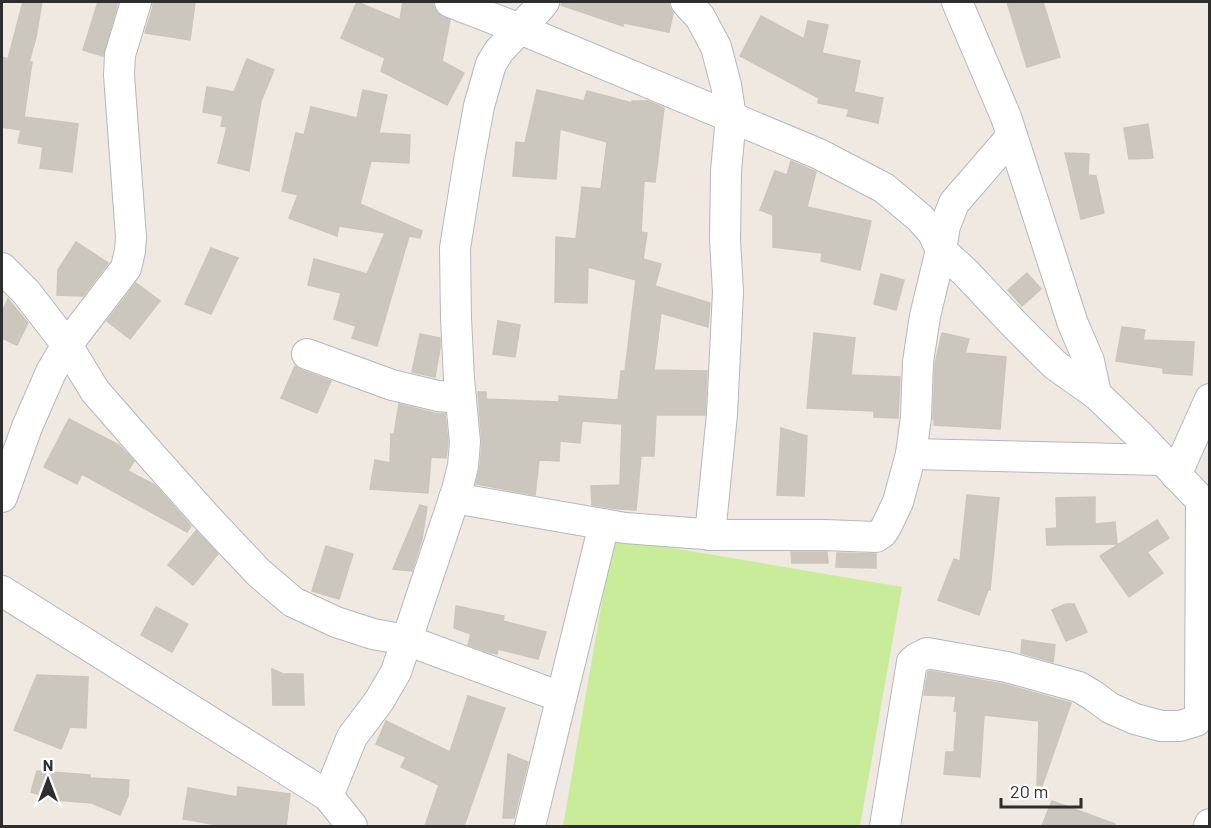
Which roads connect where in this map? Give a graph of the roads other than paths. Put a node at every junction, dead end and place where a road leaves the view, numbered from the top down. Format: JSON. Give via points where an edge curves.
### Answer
{"nodes":[{"id":1,"x":136,"y":2,"type":"edge"},
{"id":2,"x":450,"y":2,"type":"edge"},
{"id":3,"x":544,"y":2,"type":"edge"},
{"id":4,"x":686,"y":2,"type":"edge"},
{"id":5,"x":957,"y":2,"type":"edge"},
{"id":6,"x":520,"y":29,"type":"junction"},
{"id":7,"x":731,"y":117,"type":"junction"},
{"id":8,"x":1012,"y":136,"type":"junction"},
{"id":9,"x":941,"y":250,"type":"junction"},
{"id":10,"x":2,"y":268,"type":"edge"},
{"id":11,"x":67,"y":345,"type":"junction"},
{"id":12,"x":307,"y":354,"type":"dead end"},
{"id":13,"x":1096,"y":394,"type":"junction"},
{"id":14,"x":460,"y":398,"type":"junction"},
{"id":15,"x":1209,"y":399,"type":"edge"},
{"id":16,"x":911,"y":454,"type":"junction"},
{"id":17,"x":1169,"y":467,"type":"junction"},
{"id":18,"x":2,"y":497,"type":"edge"},
{"id":19,"x":454,"y":498,"type":"junction"},
{"id":20,"x":1205,"y":506,"type":"edge"},
{"id":21,"x":604,"y":524,"type":"junction"},
{"id":22,"x":710,"y":535,"type":"junction"},
{"id":23,"x":2,"y":591,"type":"edge"},
{"id":24,"x":406,"y":640,"type":"junction"},
{"id":25,"x":561,"y":697,"type":"junction"},
{"id":26,"x":1205,"y":718,"type":"edge"},
{"id":27,"x":328,"y":796,"type":"junction"},
{"id":28,"x":352,"y":826,"type":"edge"},
{"id":29,"x":530,"y":826,"type":"edge"},
{"id":30,"x":885,"y":826,"type":"edge"}],
"edges":[{"from":1,"to":11,"type":"street","via":[[120,55],[119,75],[130,251],[126,268]]},
{"from":2,"to":6,"type":"street"},
{"from":3,"to":6,"type":"street"},
{"from":4,"to":7,"type":"street","via":[[716,47]]},
{"from":5,"to":8,"type":"street"},
{"from":6,"to":7,"type":"street"},
{"from":6,"to":14,"type":"street","via":[[491,64],[479,106],[460,216],[455,248]]},
{"from":7,"to":9,"type":"street","via":[[819,154],[884,188],[920,218]]},
{"from":7,"to":22,"type":"street","via":[[726,171],[728,292],[723,403]]},
{"from":8,"to":9,"type":"street","via":[[954,203]]},
{"from":8,"to":13,"type":"street","via":[[1073,324],[1089,361]]},
{"from":9,"to":13,"type":"street","via":[[1055,365]]},
{"from":9,"to":16,"type":"street","via":[[918,362]]},
{"from":10,"to":11,"type":"street"},
{"from":11,"to":18,"type":"street","via":[[27,427]]},
{"from":11,"to":24,"type":"street","via":[[95,391],[259,573],[293,602],[345,625]]},
{"from":12,"to":14,"type":"street","via":[[392,386]]},
{"from":13,"to":17,"type":"street"},
{"from":14,"to":19,"type":"street","via":[[465,442]]},
{"from":15,"to":17,"type":"street"},
{"from":16,"to":17,"type":"street"},
{"from":16,"to":22,"type":"street","via":[[898,502],[886,528],[876,537]]},
{"from":17,"to":20,"type":"street"},
{"from":19,"to":21,"type":"street"},
{"from":19,"to":24,"type":"street"},
{"from":20,"to":26,"type":"street"},
{"from":21,"to":22,"type":"street"},
{"from":21,"to":25,"type":"street"},
{"from":23,"to":27,"type":"street"},
{"from":24,"to":25,"type":"street"},
{"from":24,"to":27,"type":"street","via":[[396,672],[352,737]]},
{"from":25,"to":29,"type":"street"},
{"from":26,"to":30,"type":"street","via":[[1180,726],[1161,726],[1110,708],[1079,687],[1007,667],[927,653],[912,662]]},
{"from":27,"to":28,"type":"street"}]}
